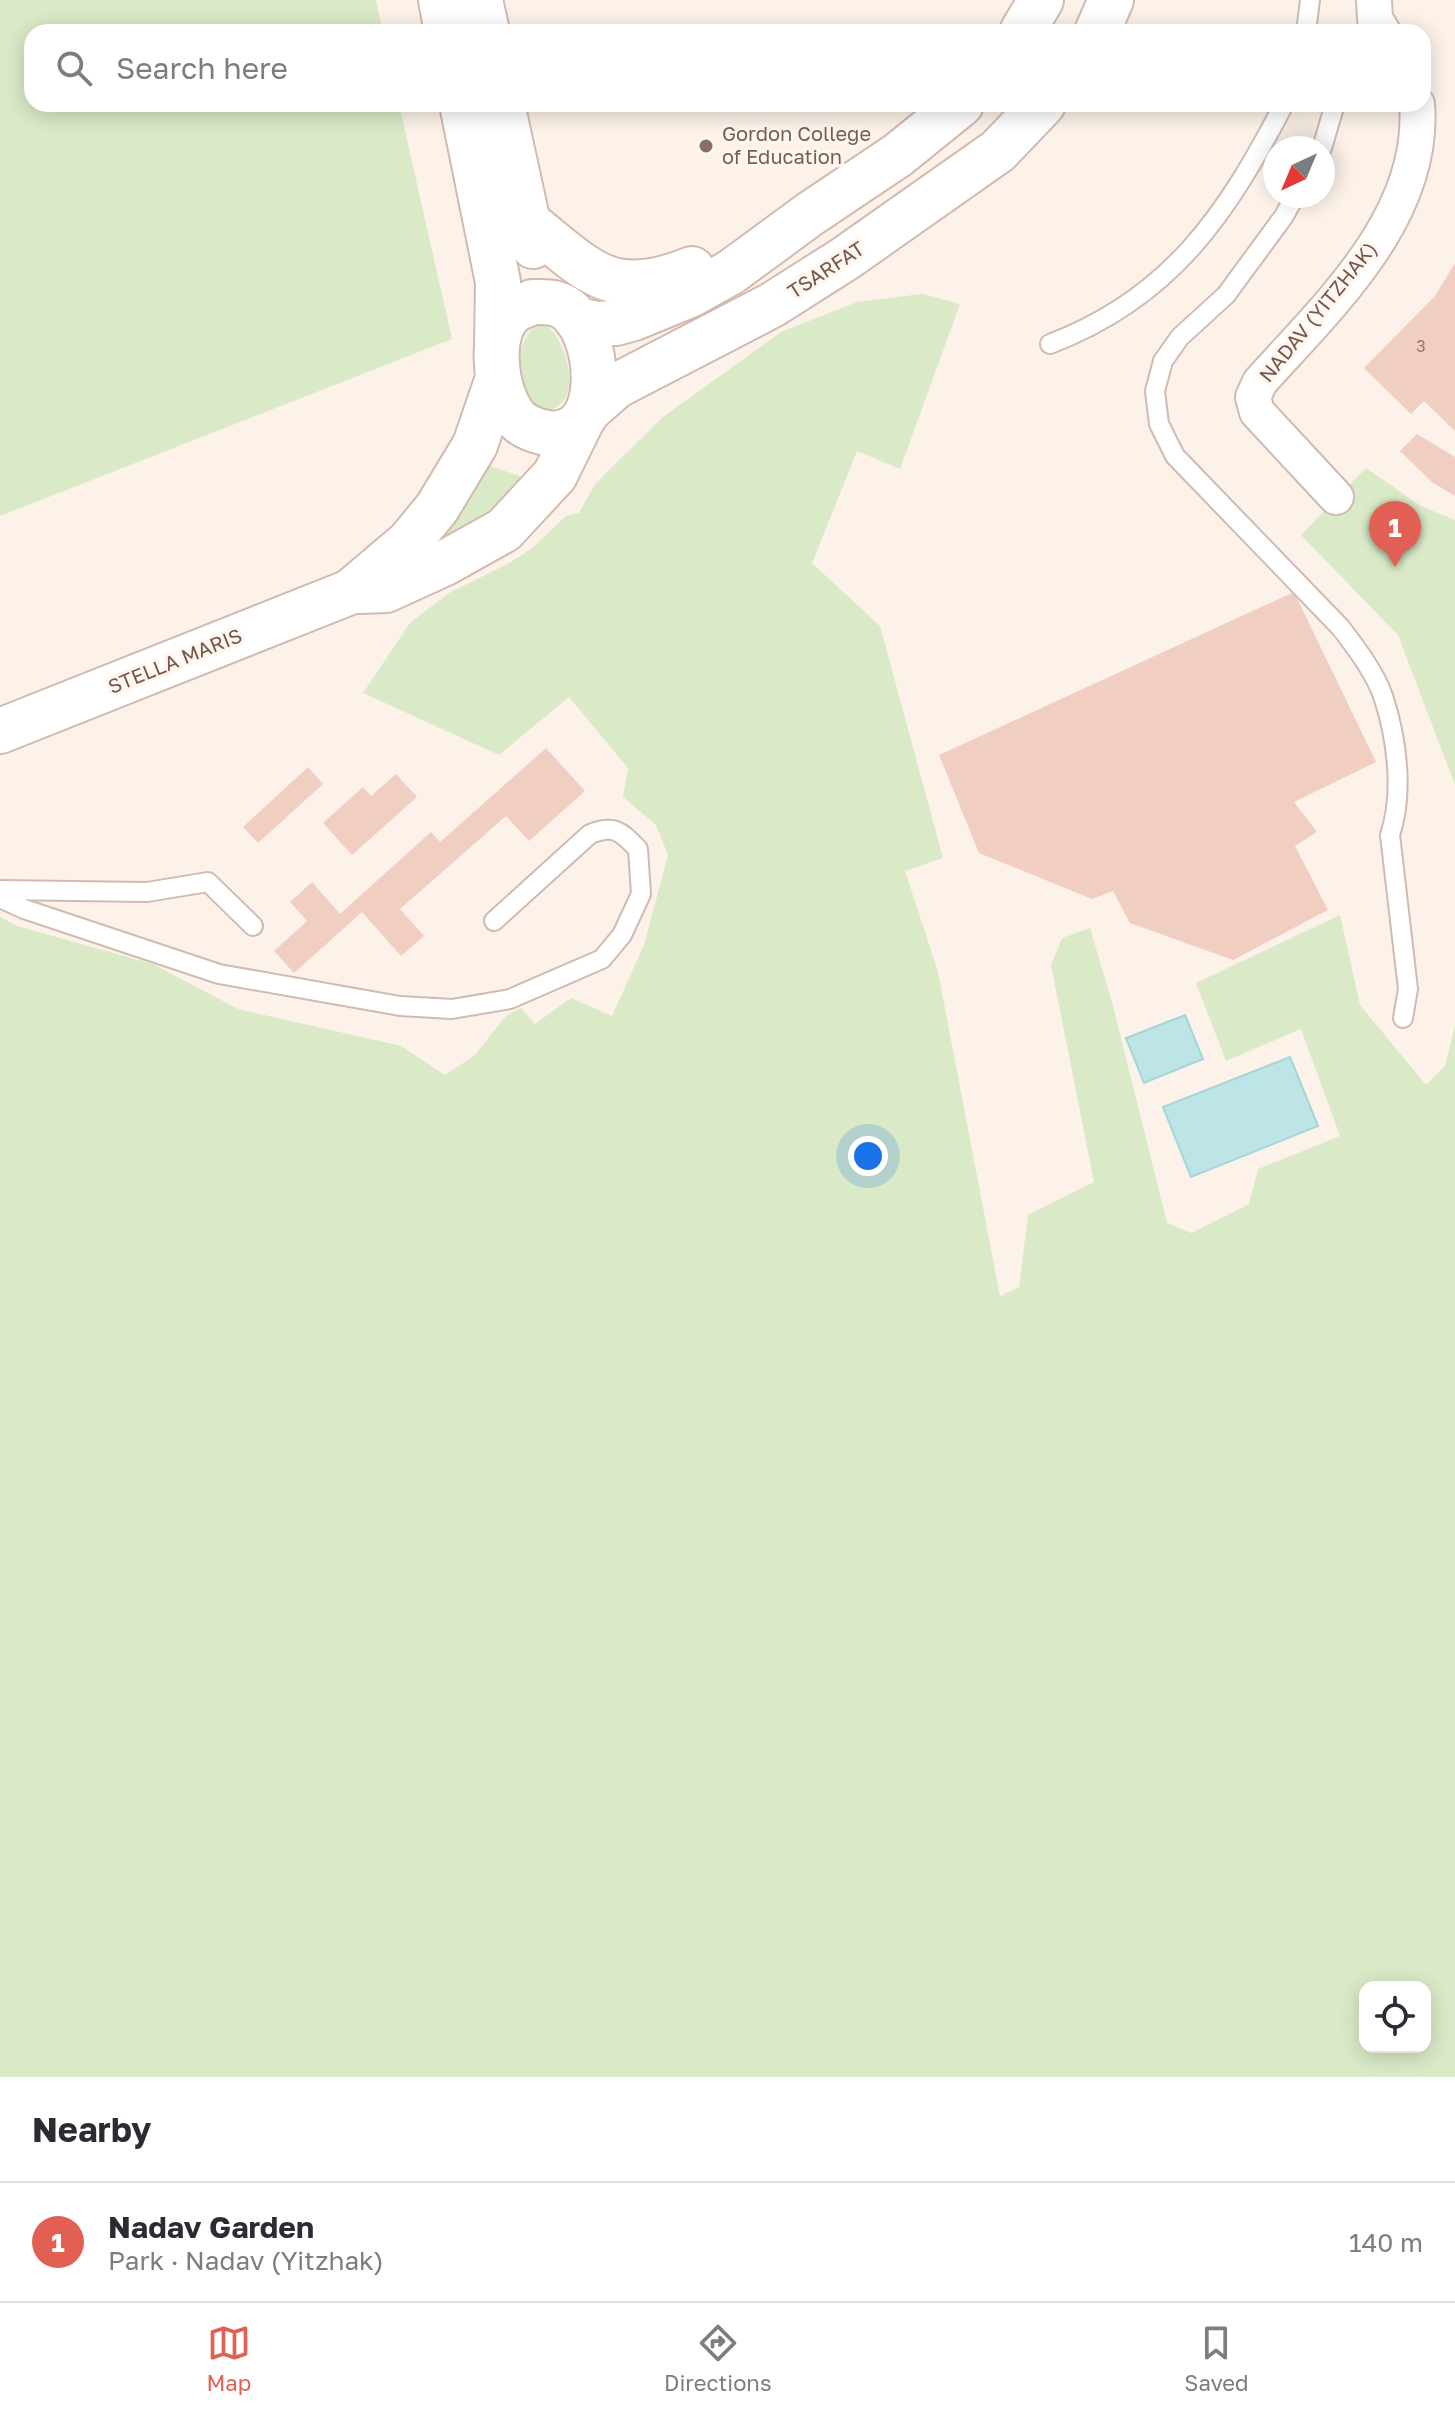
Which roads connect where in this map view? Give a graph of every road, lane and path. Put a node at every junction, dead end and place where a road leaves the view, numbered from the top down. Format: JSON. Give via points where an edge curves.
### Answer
{"nodes":[{"id":1,"x":441,"y":0,"type":"edge"},
{"id":2,"x":480,"y":0,"type":"edge"},
{"id":3,"x":1041,"y":0,"type":"edge"},
{"id":4,"x":1111,"y":0,"type":"edge"},
{"id":5,"x":1310,"y":0,"type":"edge"},
{"id":6,"x":1374,"y":0,"type":"edge"},
{"id":7,"x":446,"y":24,"type":"edge"},
{"id":8,"x":485,"y":24,"type":"edge"},
{"id":9,"x":1027,"y":24,"type":"edge"},
{"id":10,"x":1100,"y":24,"type":"edge"},
{"id":11,"x":1307,"y":24,"type":"edge"},
{"id":12,"x":1378,"y":24,"type":"edge"},
{"id":13,"x":464,"y":112,"type":"edge"},
{"id":14,"x":504,"y":112,"type":"edge"},
{"id":15,"x":951,"y":112,"type":"edge"},
{"id":16,"x":1035,"y":112,"type":"edge"},
{"id":17,"x":1280,"y":112,"type":"edge"},
{"id":18,"x":1333,"y":112,"type":"edge"},
{"id":19,"x":1418,"y":112,"type":"edge"},
{"id":20,"x":1326,"y":136,"type":"edge"},
{"id":21,"x":1288,"y":208,"type":"edge"},
{"id":22,"x":810,"y":214,"type":"junction"},
{"id":23,"x":525,"y":220,"type":"junction"},
{"id":24,"x":571,"y":313,"type":"junction"},
{"id":25,"x":1050,"y":344,"type":"dead end"},
{"id":26,"x":498,"y":366,"type":"junction"},
{"id":27,"x":585,"y":416,"type":"junction"},
{"id":28,"x":1336,"y":497,"type":"dead end"},
{"id":29,"x":350,"y":592,"type":"junction"},
{"id":30,"x":0,"y":731,"type":"edge"},
{"id":31,"x":0,"y":890,"type":"edge"},
{"id":32,"x":0,"y":898,"type":"edge"},
{"id":33,"x":494,"y":921,"type":"dead end"},
{"id":34,"x":253,"y":926,"type":"dead end"},
{"id":35,"x":1403,"y":1018,"type":"dead end"}],
"edges":[{"from":1,"to":7,"type":"street"},
{"from":2,"to":8,"type":"street"},
{"from":3,"to":9,"type":"street"},
{"from":4,"to":10,"type":"street"},
{"from":5,"to":11,"type":"lane"},
{"from":6,"to":12,"type":"street"},
{"from":13,"to":26,"type":"street","via":[[498,282]]},
{"from":14,"to":23,"type":"street"},
{"from":15,"to":22,"type":"street"},
{"from":16,"to":27,"type":"street","name":"TSARFAT","via":[[998,151],[846,258],[772,305],[616,386]]},
{"from":17,"to":25,"type":"lane","via":[[1215,222],[1186,255],[1105,319]]},
{"from":18,"to":20,"type":"lane"},
{"from":19,"to":28,"type":"street","name":"NADAV (YITZHAK)","via":[[1419,132],[1402,198],[1364,261],[1260,382],[1253,397],[1257,412]]},
{"from":21,"to":35,"type":"lane","via":[[1226,295],[1180,337],[1163,361],[1155,391],[1159,424],[1175,456],[1341,628],[1382,694],[1395,749],[1398,812],[1390,835],[1408,989]]},
{"from":22,"to":23,"type":"street","via":[[759,233],[702,265],[639,285],[612,282],[587,268]]},
{"from":22,"to":24,"type":"street","via":[[690,295],[616,323],[598,324]]},
{"from":23,"to":24,"type":"street","via":[[537,263]]},
{"from":24,"to":26,"type":"street","via":[[549,302],[532,302],[513,311],[503,326]]},
{"from":24,"to":27,"type":"street","via":[[591,354],[593,381]]},
{"from":26,"to":27,"type":"street","via":[[514,418],[527,428],[567,431]]},
{"from":26,"to":29,"type":"street","name":"STELLA MARIS","via":[[475,445],[437,508],[409,542]]},
{"from":27,"to":29,"type":"street","name":"STELLA MARIS","via":[[555,475],[504,530],[386,590]]},
{"from":29,"to":30,"type":"street","name":"STELLA MARIS"},
{"from":31,"to":34,"type":"lane","via":[[147,892],[208,882]]},
{"from":32,"to":33,"type":"lane","via":[[219,974],[400,1006],[452,1009],[510,999],[602,959],[622,935],[641,894],[638,849],[620,832],[604,828],[590,834]]}]}
